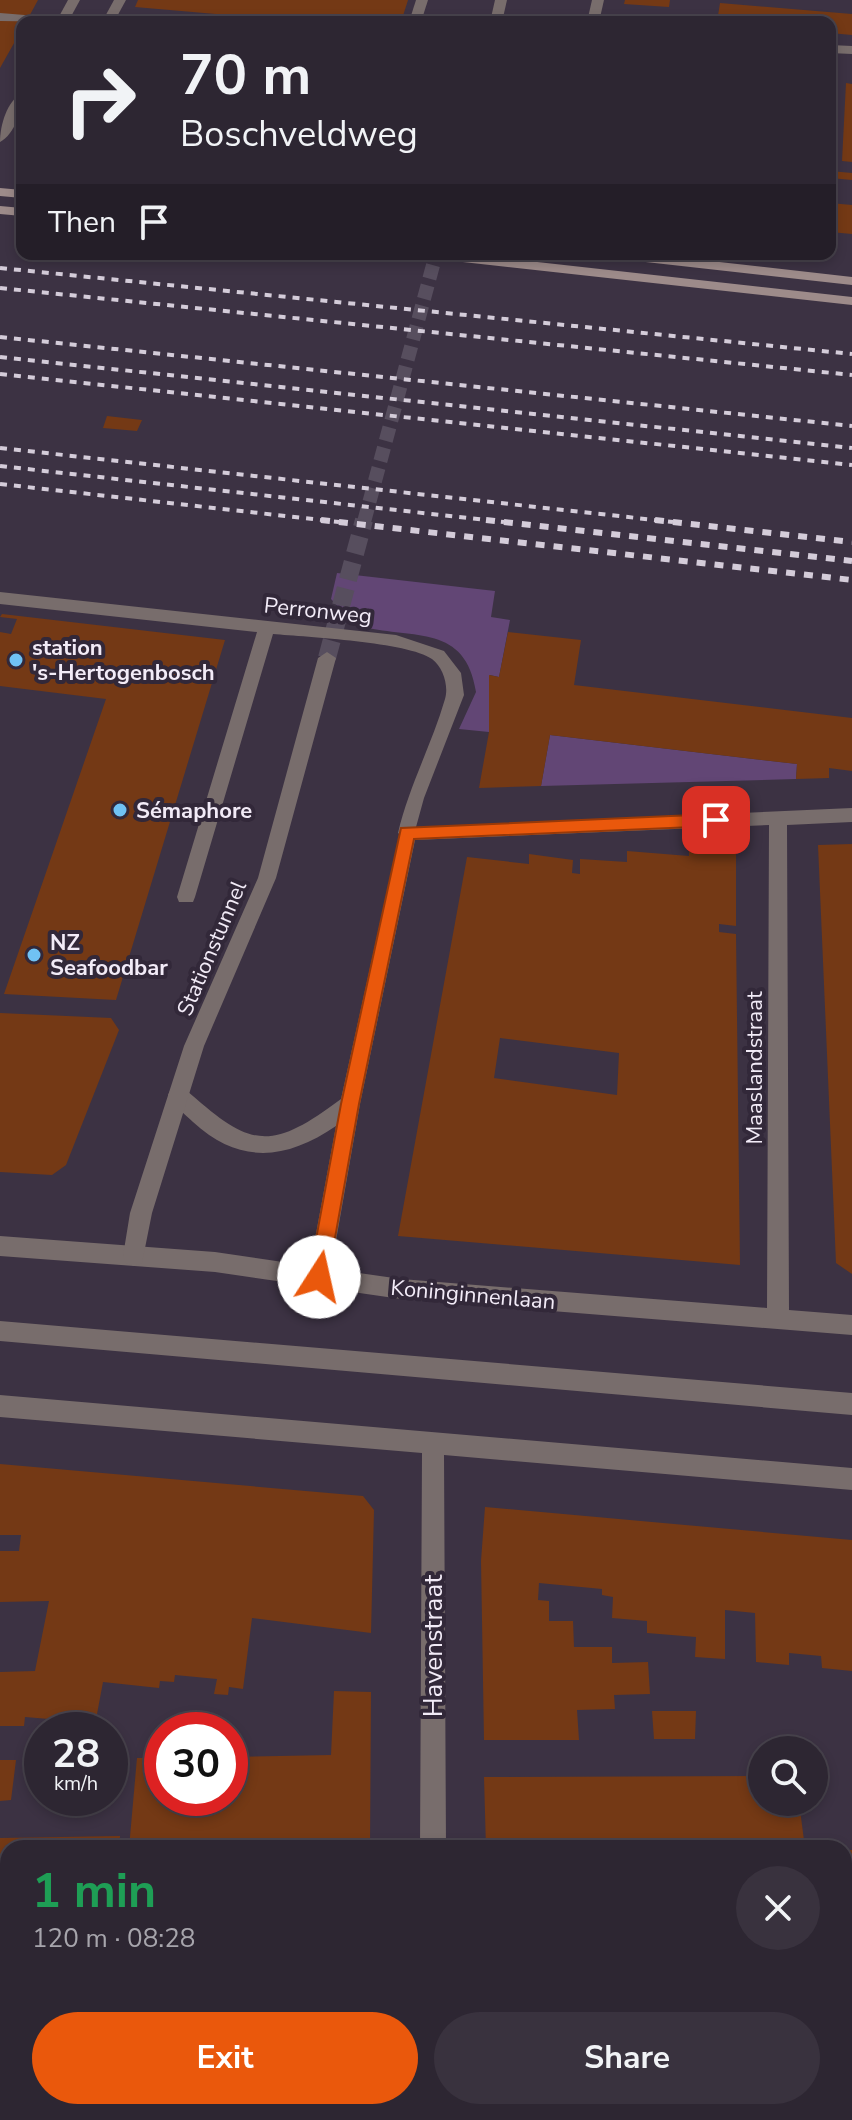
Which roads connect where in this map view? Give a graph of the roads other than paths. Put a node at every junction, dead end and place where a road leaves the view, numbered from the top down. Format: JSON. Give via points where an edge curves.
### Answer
{"nodes":[{"id":1,"x":16,"y":108,"type":"edge"},
{"id":2,"x":0,"y":138,"type":"edge"},
{"id":3,"x":483,"y":260,"type":"edge"},
{"id":4,"x":664,"y":260,"type":"edge"},
{"id":5,"x":852,"y":281,"type":"edge"},
{"id":6,"x":852,"y":301,"type":"edge"},
{"id":7,"x":0,"y":598,"type":"edge"},
{"id":8,"x":267,"y":627,"type":"junction"},
{"id":9,"x":327,"y":658,"type":"tunnel mouth"},
{"id":10,"x":852,"y":815,"type":"edge"},
{"id":11,"x":778,"y":817,"type":"junction"},
{"id":12,"x":407,"y":833,"type":"junction"},
{"id":13,"x":186,"y":897,"type":"dead end"},
{"id":14,"x":178,"y":1095,"type":"junction"},
{"id":15,"x":350,"y":1104,"type":"junction"},
{"id":16,"x":0,"y":1246,"type":"edge"},
{"id":17,"x":134,"y":1256,"type":"junction"},
{"id":18,"x":319,"y":1277,"type":"junction"},
{"id":19,"x":778,"y":1319,"type":"junction"},
{"id":20,"x":852,"y":1325,"type":"edge"},
{"id":21,"x":0,"y":1331,"type":"edge"},
{"id":22,"x":852,"y":1404,"type":"edge"},
{"id":23,"x":0,"y":1406,"type":"edge"},
{"id":24,"x":433,"y":1443,"type":"junction"},
{"id":25,"x":852,"y":1479,"type":"edge"},
{"id":26,"x":433,"y":1840,"type":"edge"}],
"edges":[{"from":1,"to":2,"type":"street"},
{"from":3,"to":6,"type":"main road"},
{"from":4,"to":5,"type":"main road"},
{"from":7,"to":8,"type":"street","name":"Perronweg"},
{"from":8,"to":12,"type":"street","name":"Perronweg","via":[[420,646],[438,655],[452,673],[455,695]]},
{"from":8,"to":13,"type":"street"},
{"from":9,"to":14,"type":"street","name":"Stationstunnel","via":[[267,878]]},
{"from":10,"to":11,"type":"street"},
{"from":11,"to":12,"type":"street"},
{"from":11,"to":19,"type":"street","name":"Maaslandstraat"},
{"from":12,"to":15,"type":"street","name":"Perronweg"},
{"from":14,"to":15,"type":"street","via":[[227,1136],[247,1144],[300,1138]]},
{"from":14,"to":17,"type":"street","name":"Stationstunnel","via":[[141,1213]]},
{"from":15,"to":18,"type":"street","name":"Perronweg"},
{"from":16,"to":17,"type":"street","name":"Koninginnenlaan"},
{"from":17,"to":18,"type":"street","name":"Koninginnenlaan"},
{"from":18,"to":19,"type":"street","name":"Koninginnenlaan","via":[[401,1289]]},
{"from":19,"to":20,"type":"street","name":"Koninginnenlaan"},
{"from":21,"to":22,"type":"street"},
{"from":23,"to":24,"type":"street"},
{"from":24,"to":25,"type":"street"},
{"from":24,"to":26,"type":"street","name":"Havenstraat"}]}
